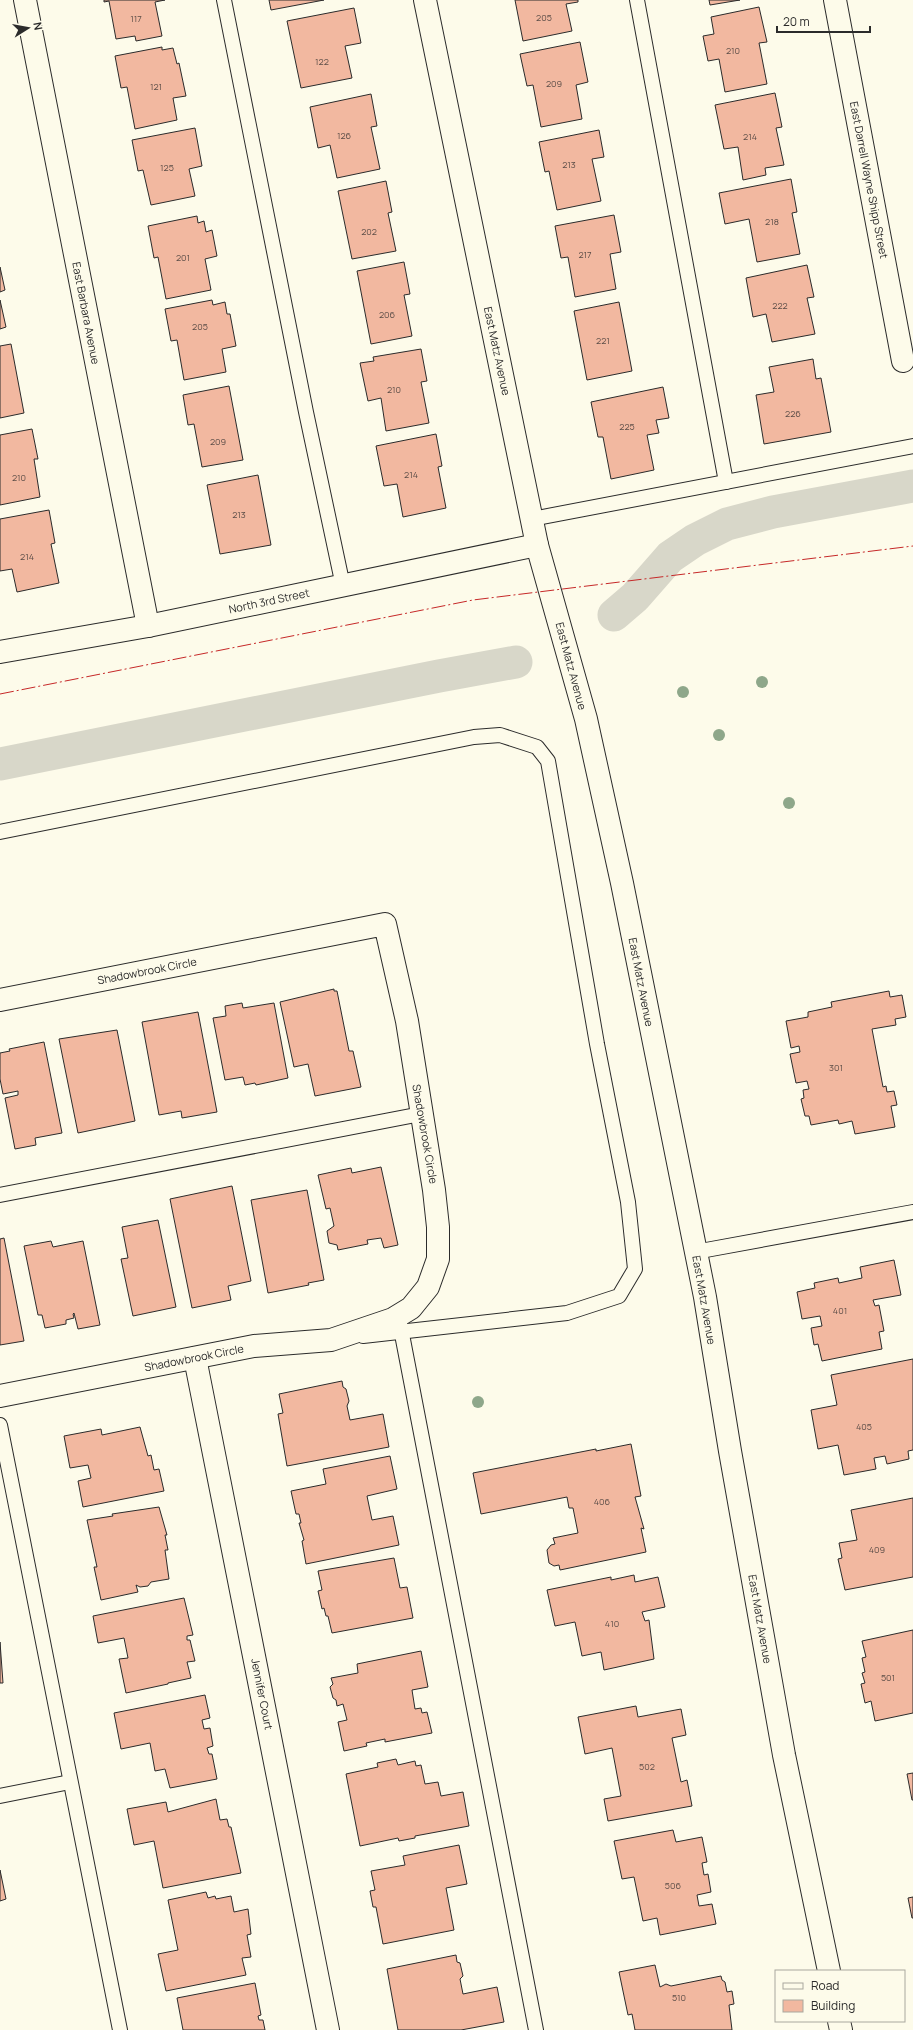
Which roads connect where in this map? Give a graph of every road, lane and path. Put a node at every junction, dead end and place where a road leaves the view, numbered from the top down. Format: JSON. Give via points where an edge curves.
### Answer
{"nodes":[{"id":1,"x":25,"y":0,"type":"edge"},
{"id":2,"x":224,"y":0,"type":"edge"},
{"id":3,"x":425,"y":0,"type":"edge"},
{"id":4,"x":637,"y":0,"type":"edge"},
{"id":5,"x":835,"y":0,"type":"edge"},
{"id":6,"x":903,"y":360,"type":"dead end"},
{"id":7,"x":913,"y":446,"type":"edge"},
{"id":8,"x":726,"y":482,"type":"junction"},
{"id":9,"x":532,"y":519,"type":"junction"},
{"id":10,"x":538,"y":545,"type":"junction"},
{"id":11,"x":343,"y":586,"type":"junction"},
{"id":12,"x":148,"y":626,"type":"junction"},
{"id":13,"x":0,"y":652,"type":"edge"},
{"id":14,"x":0,"y":832,"type":"edge"},
{"id":15,"x":0,"y":1000,"type":"edge"},
{"id":16,"x":421,"y":1114,"type":"junction"},
{"id":17,"x":0,"y":1195,"type":"edge"},
{"id":18,"x":913,"y":1212,"type":"edge"},
{"id":19,"x":695,"y":1252,"type":"junction"},
{"id":20,"x":400,"y":1324,"type":"junction"},
{"id":21,"x":195,"y":1358,"type":"junction"},
{"id":22,"x":0,"y":1396,"type":"edge"},
{"id":23,"x":0,"y":1425,"type":"edge"},
{"id":24,"x":70,"y":1782,"type":"junction"},
{"id":25,"x":0,"y":1796,"type":"edge"},
{"id":26,"x":829,"y":1970,"type":"edge"},
{"id":27,"x":120,"y":2030,"type":"edge"},
{"id":28,"x":328,"y":2030,"type":"edge"},
{"id":29,"x":536,"y":2030,"type":"edge"}],
"edges":[{"from":1,"to":12,"type":"street","name":"East Barbara Avenue"},
{"from":2,"to":11,"type":"lane"},
{"from":3,"to":9,"type":"street","name":"East Matz Avenue"},
{"from":4,"to":8,"type":"lane"},
{"from":5,"to":6,"type":"street","name":"East Darrell Wayne Shipp Street"},
{"from":7,"to":8,"type":"lane"},
{"from":8,"to":9,"type":"lane"},
{"from":9,"to":10,"type":"street","name":"East Matz Avenue"},
{"from":10,"to":11,"type":"street","name":"North 3rd Street"},
{"from":10,"to":19,"type":"street","name":"East Matz Avenue","via":[[588,726],[622,883]]},
{"from":11,"to":12,"type":"street","name":"North 3rd Street"},
{"from":12,"to":13,"type":"street","name":"North 3rd Street"},
{"from":14,"to":20,"type":"lane","via":[[474,738],[500,735],[537,746],[548,762],[597,1044],[628,1202],[635,1270],[619,1296],[567,1313]]},
{"from":15,"to":16,"type":"street","name":"Shadowbrook Circle","via":[[385,924],[407,1021]]},
{"from":16,"to":17,"type":"lane"},
{"from":16,"to":20,"type":"street","name":"Shadowbrook Circle","via":[[434,1190],[438,1259],[428,1287]]},
{"from":18,"to":19,"type":"lane"},
{"from":19,"to":26,"type":"street","name":"East Matz Avenue","via":[[784,1755]]},
{"from":20,"to":21,"type":"street","name":"Shadowbrook Circle","via":[[331,1340],[254,1346]]},
{"from":20,"to":29,"type":"lane"},
{"from":21,"to":22,"type":"street","name":"Shadowbrook Circle"},
{"from":21,"to":28,"type":"street","name":"Jennifer Court"},
{"from":23,"to":24,"type":"lane"},
{"from":24,"to":25,"type":"lane"},
{"from":24,"to":27,"type":"lane"}]}
